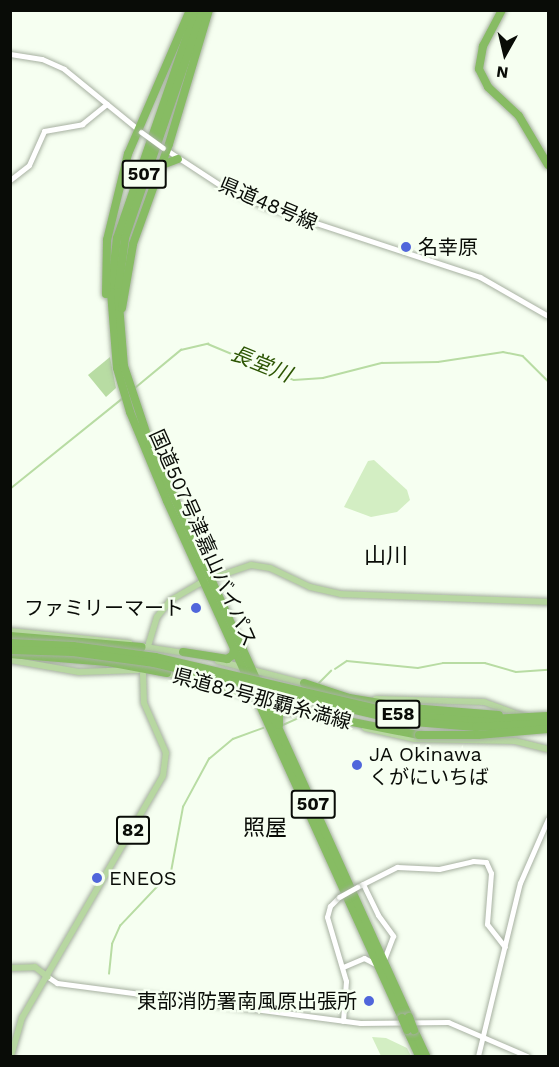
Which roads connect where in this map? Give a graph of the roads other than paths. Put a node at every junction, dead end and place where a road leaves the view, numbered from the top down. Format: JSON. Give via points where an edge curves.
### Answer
{"nodes":[{"id":1,"x":190,"y":10,"type":"edge"},
{"id":2,"x":196,"y":10,"type":"edge"},
{"id":3,"x":203,"y":10,"type":"edge"},
{"id":4,"x":209,"y":10,"type":"edge"},
{"id":5,"x":502,"y":10,"type":"edge"},
{"id":6,"x":10,"y":54,"type":"edge"},
{"id":7,"x":107,"y":104,"type":"junction"},
{"id":8,"x":139,"y":130,"type":"junction"},
{"id":9,"x":165,"y":149,"type":"junction"},
{"id":10,"x":178,"y":159,"type":"junction"},
{"id":11,"x":162,"y":165,"type":"junction"},
{"id":12,"x":549,"y":165,"type":"edge"},
{"id":13,"x":10,"y":180,"type":"edge"},
{"id":14,"x":549,"y":316,"type":"edge"},
{"id":15,"x":111,"y":329,"type":"junction"},
{"id":16,"x":120,"y":347,"type":"junction"},
{"id":17,"x":207,"y":580,"type":"junction"},
{"id":18,"x":549,"y":602,"type":"edge"},
{"id":19,"x":10,"y":631,"type":"edge"},
{"id":20,"x":10,"y":636,"type":"edge"},
{"id":21,"x":10,"y":644,"type":"edge"},
{"id":22,"x":146,"y":645,"type":"junction"},
{"id":23,"x":233,"y":646,"type":"junction"},
{"id":24,"x":10,"y":652,"type":"edge"},
{"id":25,"x":183,"y":652,"type":"junction"},
{"id":26,"x":10,"y":660,"type":"edge"},
{"id":27,"x":247,"y":668,"type":"junction"},
{"id":28,"x":167,"y":673,"type":"junction"},
{"id":29,"x":143,"y":674,"type":"dead end"},
{"id":30,"x":253,"y":683,"type":"junction"},
{"id":31,"x":304,"y":683,"type":"junction"},
{"id":32,"x":255,"y":696,"type":"junction"},
{"id":33,"x":265,"y":699,"type":"junction"},
{"id":34,"x":303,"y":710,"type":"junction"},
{"id":35,"x":549,"y":714,"type":"edge"},
{"id":36,"x":322,"y":716,"type":"junction"},
{"id":37,"x":549,"y":723,"type":"edge"},
{"id":38,"x":549,"y":731,"type":"edge"},
{"id":39,"x":281,"y":734,"type":"junction"},
{"id":40,"x":549,"y":749,"type":"edge"},
{"id":41,"x":549,"y":819,"type":"edge"},
{"id":42,"x":360,"y":886,"type":"junction"},
{"id":43,"x":370,"y":939,"type":"junction"},
{"id":44,"x":387,"y":947,"type":"junction"},
{"id":45,"x":505,"y":947,"type":"junction"},
{"id":46,"x":364,"y":958,"type":"junction"},
{"id":47,"x":381,"y":965,"type":"junction"},
{"id":48,"x":343,"y":967,"type":"junction"},
{"id":49,"x":10,"y":968,"type":"edge"},
{"id":50,"x":48,"y":977,"type":"junction"},
{"id":51,"x":343,"y":1021,"type":"junction"},
{"id":52,"x":411,"y":1030,"type":"junction"},
{"id":53,"x":484,"y":1037,"type":"junction"},
{"id":54,"x":11,"y":1056,"type":"edge"},
{"id":55,"x":419,"y":1056,"type":"edge"},
{"id":56,"x":426,"y":1056,"type":"edge"},
{"id":57,"x":478,"y":1056,"type":"edge"},
{"id":58,"x":527,"y":1056,"type":"edge"}],
"edges":[{"from":1,"to":8,"type":"highway"},
{"from":2,"to":15,"type":"highway","name":"国道507号津嘉山バイパス","number":"507","via":[[120,224],[111,292]]},
{"from":3,"to":16,"type":"highway","name":"国道507号津嘉山バイパス","number":"507","via":[[129,220],[118,292]]},
{"from":4,"to":9,"type":"highway"},
{"from":5,"to":12,"type":"highway","via":[[483,46],[479,69],[488,87],[519,116]]},
{"from":6,"to":7,"type":"main road","name":"県道48号線","via":[[57,66]]},
{"from":7,"to":8,"type":"main road","name":"県道48号線"},
{"from":7,"to":13,"type":"main road","via":[[88,122],[44,131],[29,165]]},
{"from":8,"to":9,"type":"main road","name":"県道48号線","bridge":true},
{"from":8,"to":15,"type":"highway","via":[[107,240],[106,304]]},
{"from":9,"to":10,"type":"main road","name":"県道48号線"},
{"from":9,"to":11,"type":"highway"},
{"from":10,"to":11,"type":"highway"},
{"from":10,"to":14,"type":"main road","name":"県道48号線","via":[[264,206],[480,277]]},
{"from":11,"to":16,"type":"highway","via":[[131,253]]},
{"from":15,"to":16,"type":"highway","name":"国道507号津嘉山バイパス","number":"507"},
{"from":16,"to":17,"type":"highway","name":"国道507号津嘉山バイパス","number":"507","via":[[147,446]]},
{"from":17,"to":18,"type":"main road","via":[[240,567],[260,566],[310,587],[341,594]]},
{"from":17,"to":22,"type":"main road","via":[[165,605]]},
{"from":17,"to":23,"type":"highway","name":"国道507号津嘉山バイパス","number":"507"},
{"from":17,"to":27,"type":"highway","name":"国道507号津嘉山バイパス","number":"507"},
{"from":19,"to":22,"type":"main road","name":"県道82号那覇糸満線"},
{"from":20,"to":22,"type":"highway"},
{"from":21,"to":30,"type":"highway","number":"E58","bridge":true,"via":[[110,650]]},
{"from":22,"to":25,"type":"main road","name":"県道82号那覇糸満線"},
{"from":23,"to":25,"type":"highway","via":[[233,655],[227,659]]},
{"from":23,"to":27,"type":"highway","name":"国道507号津嘉山バイパス","number":"507"},
{"from":24,"to":28,"type":"highway"},
{"from":24,"to":30,"type":"highway","number":"E58","bridge":true,"via":[[110,656]]},
{"from":25,"to":27,"type":"main road","name":"県道82号那覇糸満線"},
{"from":26,"to":28,"type":"main road","name":"県道82号那覇糸満線","via":[[79,672]]},
{"from":27,"to":31,"type":"main road","name":"県道82号那覇糸満線"},
{"from":27,"to":32,"type":"highway","name":"国道507号津嘉山バイパス","number":"507"},
{"from":27,"to":33,"type":"highway","name":"国道507号津嘉山バイパス","number":"507"},
{"from":28,"to":32,"type":"main road","name":"県道82号那覇糸満線"},
{"from":29,"to":50,"type":"main road","name":"県道82号那覇糸満線","number":"82","via":[[144,703],[166,753],[163,776]]},
{"from":30,"to":35,"type":"highway","number":"E58","bridge":true,"via":[[402,715],[471,720]]},
{"from":30,"to":37,"type":"highway","number":"E58","bridge":true,"via":[[402,721],[476,727]]},
{"from":31,"to":35,"type":"highway","bridge":true,"via":[[349,698],[411,708],[491,715]]},
{"from":31,"to":38,"type":"main road","name":"県道82号那覇糸満線","via":[[388,700],[483,702],[519,714]]},
{"from":32,"to":33,"type":"main road","name":"県道82号那覇糸満線"},
{"from":32,"to":43,"type":"highway","name":"国道507号津嘉山バイパス","number":"507"},
{"from":33,"to":34,"type":"main road","name":"県道82号那覇糸満線"},
{"from":33,"to":39,"type":"highway","name":"国道507号津嘉山バイパス","number":"507"},
{"from":34,"to":36,"type":"main road","name":"県道82号那覇糸満線"},
{"from":34,"to":39,"type":"highway","via":[[279,712]]},
{"from":36,"to":38,"type":"highway","bridge":true,"via":[[419,735]]},
{"from":36,"to":40,"type":"main road","name":"県道82号那覇糸満線","via":[[415,739],[515,741]]},
{"from":39,"to":43,"type":"highway","name":"国道507号津嘉山バイパス","number":"507"},
{"from":41,"to":45,"type":"main road","via":[[520,883]]},
{"from":42,"to":44,"type":"main road","via":[[393,936],[393,944]]},
{"from":42,"to":45,"type":"main road","via":[[397,867],[439,868],[486,862],[491,869],[487,924]]},
{"from":42,"to":48,"type":"main road","bridge":true,"via":[[332,903],[327,917]]},
{"from":43,"to":44,"type":"main road"},
{"from":43,"to":46,"type":"main road"},
{"from":43,"to":47,"type":"highway","name":"国道507号津嘉山バイパス","number":"507"},
{"from":44,"to":47,"type":"main road"},
{"from":45,"to":53,"type":"main road"},
{"from":46,"to":47,"type":"main road"},
{"from":46,"to":48,"type":"main road"},
{"from":47,"to":52,"type":"highway","name":"国道507号津嘉山バイパス","number":"507","bridge":true},
{"from":48,"to":51,"type":"main road","via":[[347,986]]},
{"from":49,"to":50,"type":"main road","via":[[35,967]]},
{"from":50,"to":51,"type":"main road","via":[[57,983]]},
{"from":50,"to":54,"type":"main road","name":"県道82号那覇糸満線","number":"82","via":[[22,1018]]},
{"from":51,"to":53,"type":"main road","via":[[390,1025],[448,1023]]},
{"from":52,"to":55,"type":"highway","name":"国道507号津嘉山バイパス","number":"507"},
{"from":52,"to":56,"type":"highway","name":"国道507号津嘉山バイパス","number":"507"},
{"from":53,"to":57,"type":"main road"},
{"from":53,"to":58,"type":"main road"}]}
